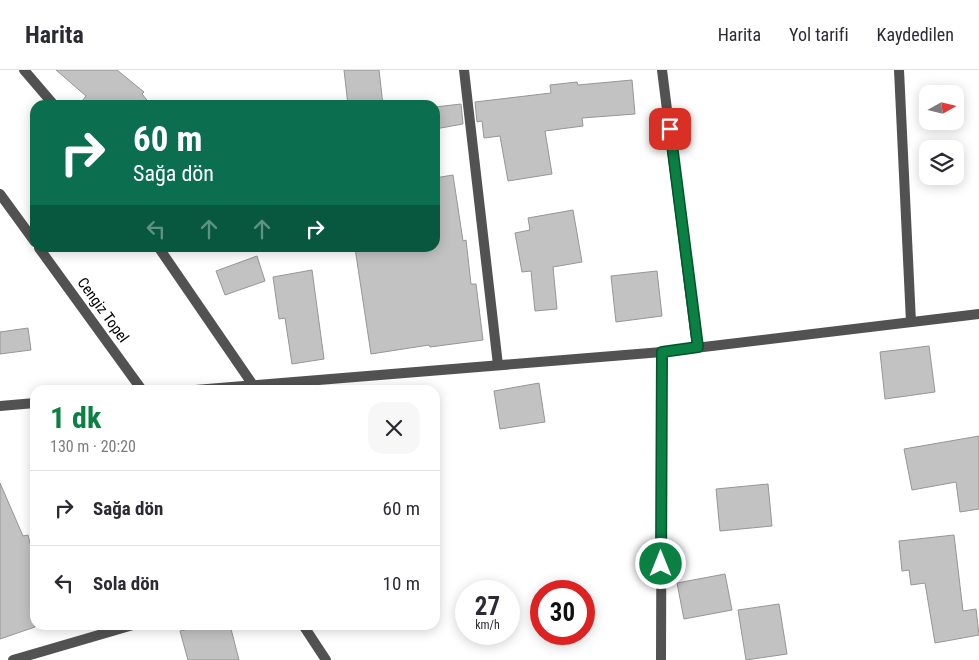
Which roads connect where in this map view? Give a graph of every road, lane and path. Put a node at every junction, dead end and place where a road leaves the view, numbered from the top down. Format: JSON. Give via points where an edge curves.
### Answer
{"nodes":[{"id":1,"x":24,"y":70,"type":"edge"},
{"id":2,"x":464,"y":70,"type":"edge"},
{"id":3,"x":662,"y":70,"type":"edge"},
{"id":4,"x":899,"y":70,"type":"edge"},
{"id":5,"x":50,"y":100,"type":"edge"},
{"id":6,"x":0,"y":194,"type":"edge"},
{"id":7,"x":30,"y":235,"type":"edge"},
{"id":8,"x":42,"y":252,"type":"edge"},
{"id":9,"x":162,"y":252,"type":"edge"},
{"id":10,"x":979,"y":314,"type":"edge"},
{"id":11,"x":911,"y":322,"type":"junction"},
{"id":12,"x":698,"y":347,"type":"junction"},
{"id":13,"x":662,"y":352,"type":"junction"},
{"id":14,"x":498,"y":365,"type":"junction"},
{"id":15,"x":138,"y":385,"type":"edge"},
{"id":16,"x":253,"y":385,"type":"joint"},
{"id":17,"x":30,"y":403,"type":"edge"},
{"id":18,"x":0,"y":406,"type":"edge"},
{"id":19,"x":116,"y":630,"type":"edge"},
{"id":20,"x":306,"y":630,"type":"edge"},
{"id":21,"x":13,"y":660,"type":"edge"},
{"id":22,"x":326,"y":660,"type":"edge"},
{"id":23,"x":661,"y":660,"type":"edge"}],
"edges":[{"from":1,"to":5,"type":"street"},
{"from":2,"to":14,"type":"street"},
{"from":3,"to":12,"type":"street"},
{"from":4,"to":11,"type":"street"},
{"from":6,"to":7,"type":"street"},
{"from":8,"to":15,"type":"street","name":"Cengiz Topel"},
{"from":9,"to":16,"type":"street"},
{"from":10,"to":11,"type":"street"},
{"from":11,"to":12,"type":"street"},
{"from":12,"to":13,"type":"street"},
{"from":13,"to":14,"type":"street"},
{"from":13,"to":23,"type":"street"},
{"from":14,"to":16,"type":"street"},
{"from":17,"to":18,"type":"street"},
{"from":19,"to":21,"type":"street"},
{"from":20,"to":22,"type":"street"}]}
